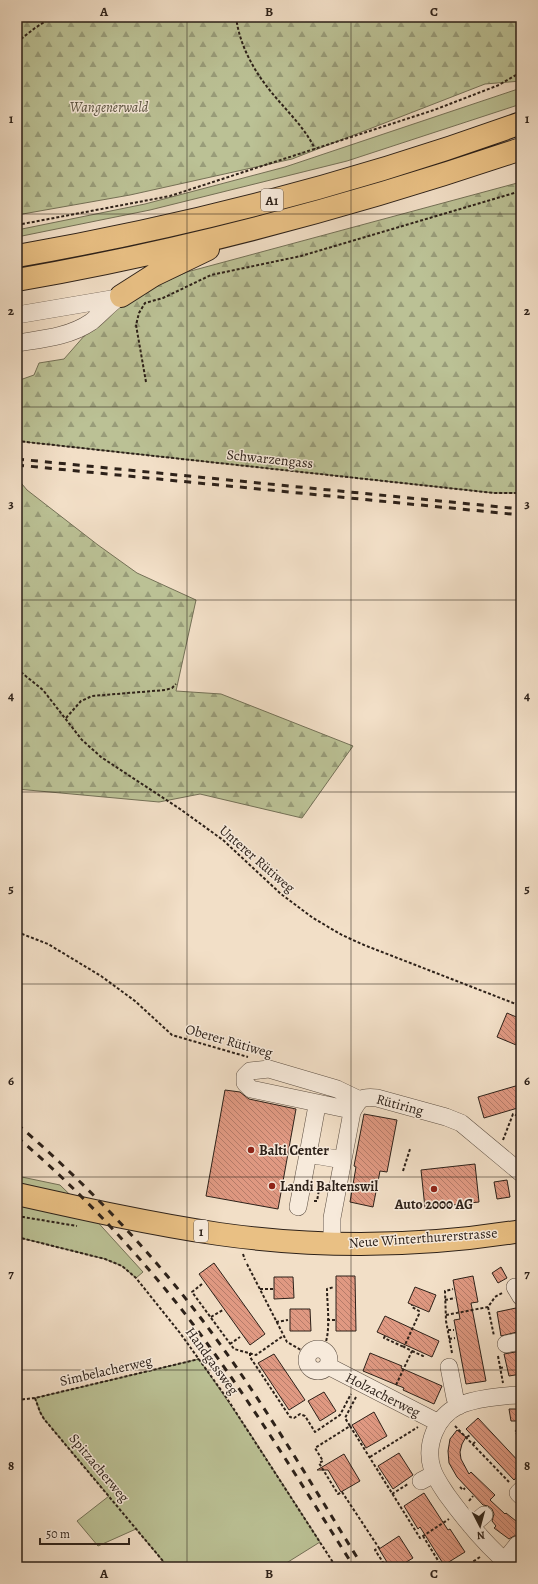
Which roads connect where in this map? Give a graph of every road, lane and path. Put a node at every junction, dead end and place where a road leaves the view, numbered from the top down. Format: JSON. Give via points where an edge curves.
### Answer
{"nodes":[{"id":1,"x":52,"y":17,"type":"edge"},
{"id":2,"x":236,"y":17,"type":"edge"},
{"id":3,"x":17,"y":42,"type":"edge"},
{"id":4,"x":521,"y":72,"type":"edge"},
{"id":5,"x":521,"y":123,"type":"edge"},
{"id":6,"x":315,"y":149,"type":"junction"},
{"id":7,"x":521,"y":149,"type":"edge"},
{"id":8,"x":521,"y":191,"type":"edge"},
{"id":9,"x":17,"y":225,"type":"edge"},
{"id":10,"x":243,"y":232,"type":"junction"},
{"id":11,"x":17,"y":256,"type":"edge"},
{"id":12,"x":17,"y":280,"type":"edge"},
{"id":13,"x":119,"y":297,"type":"junction"},
{"id":14,"x":17,"y":316,"type":"edge"},
{"id":15,"x":17,"y":344,"type":"edge"},
{"id":16,"x":146,"y":382,"type":"dead end"},
{"id":17,"x":17,"y":442,"type":"edge"},
{"id":18,"x":521,"y":494,"type":"edge"},
{"id":19,"x":17,"y":669,"type":"edge"},
{"id":20,"x":176,"y":684,"type":"dead end"},
{"id":21,"x":66,"y":718,"type":"junction"},
{"id":22,"x":17,"y":932,"type":"edge"},
{"id":23,"x":521,"y":1006,"type":"edge"},
{"id":24,"x":248,"y":1057,"type":"dead end"},
{"id":25,"x":322,"y":1084,"type":"junction"},
{"id":26,"x":356,"y":1106,"type":"junction"},
{"id":27,"x":316,"y":1107,"type":"junction"},
{"id":28,"x":521,"y":1117,"type":"edge"},
{"id":29,"x":410,"y":1149,"type":"dead end"},
{"id":30,"x":308,"y":1154,"type":"junction"},
{"id":31,"x":498,"y":1154,"type":"junction"},
{"id":32,"x":343,"y":1160,"type":"junction"},
{"id":33,"x":403,"y":1171,"type":"dead end"},
{"id":34,"x":521,"y":1173,"type":"edge"},
{"id":35,"x":338,"y":1187,"type":"junction"},
{"id":36,"x":17,"y":1194,"type":"edge"},
{"id":37,"x":299,"y":1203,"type":"joint"},
{"id":38,"x":521,"y":1230,"type":"edge"},
{"id":39,"x":17,"y":1237,"type":"edge"},
{"id":40,"x":332,"y":1243,"type":"junction"},
{"id":41,"x":243,"y":1252,"type":"dead end"},
{"id":42,"x":245,"y":1260,"type":"dead end"},
{"id":43,"x":247,"y":1264,"type":"dead end"},
{"id":44,"x":202,"y":1284,"type":"dead end"},
{"id":45,"x":334,"y":1287,"type":"dead end"},
{"id":46,"x":260,"y":1289,"type":"junction"},
{"id":47,"x":273,"y":1289,"type":"dead end"},
{"id":48,"x":453,"y":1289,"type":"dead end"},
{"id":49,"x":518,"y":1292,"type":"edge"},
{"id":50,"x":455,"y":1298,"type":"dead end"},
{"id":51,"x":446,"y":1300,"type":"junction"},
{"id":52,"x":412,"y":1305,"type":"dead end"},
{"id":53,"x":223,"y":1310,"type":"dead end"},
{"id":54,"x":446,"y":1315,"type":"junction"},
{"id":55,"x":211,"y":1317,"type":"junction"},
{"id":56,"x":288,"y":1320,"type":"dead end"},
{"id":57,"x":327,"y":1320,"type":"junction"},
{"id":58,"x":335,"y":1320,"type":"dead end"},
{"id":59,"x":276,"y":1322,"type":"junction"},
{"id":60,"x":496,"y":1324,"type":"dead end"},
{"id":61,"x":492,"y":1325,"type":"dead end"},
{"id":62,"x":448,"y":1330,"type":"junction"},
{"id":63,"x":454,"y":1330,"type":"dead end"},
{"id":64,"x":284,"y":1336,"type":"junction"},
{"id":65,"x":385,"y":1336,"type":"dead end"},
{"id":66,"x":240,"y":1337,"type":"dead end"},
{"id":67,"x":450,"y":1338,"type":"junction"},
{"id":68,"x":455,"y":1338,"type":"dead end"},
{"id":69,"x":230,"y":1344,"type":"junction"},
{"id":70,"x":404,"y":1347,"type":"junction"},
{"id":71,"x":412,"y":1351,"type":"junction"},
{"id":72,"x":315,"y":1352,"type":"junction"},
{"id":73,"x":250,"y":1353,"type":"junction"},
{"id":74,"x":424,"y":1354,"type":"dead end"},
{"id":75,"x":199,"y":1359,"type":"junction"},
{"id":76,"x":451,"y":1360,"type":"joint"},
{"id":77,"x":505,"y":1367,"type":"dead end"},
{"id":78,"x":500,"y":1368,"type":"dead end"},
{"id":79,"x":360,"y":1384,"type":"junction"},
{"id":80,"x":521,"y":1395,"type":"edge"},
{"id":81,"x":34,"y":1398,"type":"junction"},
{"id":82,"x":390,"y":1399,"type":"junction"},
{"id":83,"x":17,"y":1400,"type":"edge"},
{"id":84,"x":459,"y":1406,"type":"junction"},
{"id":85,"x":435,"y":1421,"type":"junction"},
{"id":86,"x":350,"y":1426,"type":"junction"},
{"id":87,"x":521,"y":1426,"type":"edge"},
{"id":88,"x":461,"y":1432,"type":"dead end"},
{"id":89,"x":470,"y":1435,"type":"dead end"},
{"id":90,"x":467,"y":1438,"type":"junction"},
{"id":91,"x":521,"y":1438,"type":"edge"},
{"id":92,"x":476,"y":1441,"type":"dead end"},
{"id":93,"x":473,"y":1444,"type":"junction"},
{"id":94,"x":370,"y":1457,"type":"junction"},
{"id":95,"x":495,"y":1462,"type":"dead end"},
{"id":96,"x":492,"y":1464,"type":"junction"},
{"id":97,"x":461,"y":1488,"type":"dead end"},
{"id":98,"x":465,"y":1488,"type":"dead end"},
{"id":99,"x":518,"y":1490,"type":"edge"},
{"id":100,"x":473,"y":1496,"type":"dead end"},
{"id":101,"x":464,"y":1507,"type":"junction"},
{"id":102,"x":484,"y":1515,"type":"dead end"},
{"id":103,"x":471,"y":1526,"type":"junction"},
{"id":104,"x":423,"y":1536,"type":"junction"},
{"id":105,"x":517,"y":1545,"type":"dead end"},
{"id":106,"x":503,"y":1559,"type":"edge"},
{"id":107,"x":168,"y":1567,"type":"edge"},
{"id":108,"x":336,"y":1567,"type":"edge"},
{"id":109,"x":386,"y":1567,"type":"edge"},
{"id":110,"x":442,"y":1567,"type":"edge"},
{"id":111,"x":465,"y":1567,"type":"edge"}],
"edges":[{"from":1,"to":3,"type":"path"},
{"from":2,"to":6,"type":"path","via":[[238,32],[246,53],[265,83],[308,135]]},
{"from":4,"to":6,"type":"path","via":[[499,85],[434,110]]},
{"from":5,"to":11,"type":"main road","number":"A1","via":[[396,164],[263,202],[113,237]]},
{"from":6,"to":9,"type":"path","via":[[170,196]]},
{"from":7,"to":10,"type":"main road","number":"A1","via":[[396,190]]},
{"from":8,"to":16,"type":"path","via":[[301,256],[211,275],[162,298],[145,303],[136,325]]},
{"from":10,"to":12,"type":"main road","number":"A1"},
{"from":10,"to":13,"type":"main road","number":"A1","via":[[154,275]]},
{"from":13,"to":14,"type":"street"},
{"from":13,"to":15,"type":"street","via":[[91,321],[74,331]]},
{"from":17,"to":18,"type":"path","name":"Schwarzengass"},
{"from":19,"to":21,"type":"path","name":"Unterer Rütiweg","via":[[40,687]]},
{"from":20,"to":21,"type":"path","via":[[165,690],[92,696],[77,705]]},
{"from":21,"to":23,"type":"path","name":"Unterer Rütiweg","via":[[82,740],[101,757],[200,823],[238,853],[281,894],[327,928]]},
{"from":22,"to":24,"type":"path","name":"Oberer Rütiweg","via":[[48,944],[101,976],[136,1002],[172,1035]]},
{"from":25,"to":26,"type":"street","via":[[337,1089]]},
{"from":25,"to":27,"type":"street"},
{"from":25,"to":27,"type":"street","via":[[269,1069],[250,1071],[245,1076],[245,1083],[251,1089]]},
{"from":26,"to":27,"type":"street","via":[[346,1109]]},
{"from":26,"to":31,"type":"street","name":"Rütiring","via":[[366,1096],[446,1117],[461,1123]]},
{"from":26,"to":32,"type":"street"},
{"from":27,"to":30,"type":"street"},
{"from":28,"to":31,"type":"path","via":[[513,1114]]},
{"from":29,"to":33,"type":"path"},
{"from":30,"to":32,"type":"street"},
{"from":30,"to":37,"type":"street"},
{"from":31,"to":34,"type":"street","name":"Rütiring"},
{"from":32,"to":35,"type":"street"},
{"from":35,"to":37,"type":"path","via":[[320,1184],[316,1201]]},
{"from":35,"to":40,"type":"street","via":[[332,1218]]},
{"from":36,"to":40,"type":"main road","name":"Neue Winterthurerstrasse","number":"1","via":[[220,1234]]},
{"from":38,"to":40,"type":"main road","name":"Neue Winterthurerstrasse","number":"1","via":[[430,1241]]},
{"from":39,"to":75,"type":"path","name":"Handgassweg","via":[[105,1259],[122,1266],[142,1285]]},
{"from":41,"to":42,"type":"path"},
{"from":43,"to":46,"type":"path"},
{"from":44,"to":55,"type":"path","via":[[192,1292]]},
{"from":45,"to":57,"type":"path","via":[[327,1289]]},
{"from":46,"to":47,"type":"path"},
{"from":46,"to":59,"type":"path"},
{"from":48,"to":51,"type":"path","via":[[445,1291]]},
{"from":49,"to":54,"type":"path","via":[[495,1297],[488,1307]]},
{"from":50,"to":51,"type":"path"},
{"from":51,"to":54,"type":"path"},
{"from":52,"to":70,"type":"path","via":[[419,1310],[419,1314]]},
{"from":53,"to":55,"type":"path"},
{"from":54,"to":62,"type":"path"},
{"from":55,"to":69,"type":"path"},
{"from":56,"to":59,"type":"path"},
{"from":57,"to":58,"type":"path"},
{"from":57,"to":72,"type":"path","via":[[328,1336],[325,1345]]},
{"from":59,"to":64,"type":"path"},
{"from":60,"to":61,"type":"path"},
{"from":62,"to":63,"type":"path"},
{"from":62,"to":67,"type":"path"},
{"from":64,"to":72,"type":"path","via":[[286,1342]]},
{"from":64,"to":73,"type":"path","via":[[256,1355]]},
{"from":65,"to":70,"type":"path","via":[[384,1338]]},
{"from":66,"to":69,"type":"path"},
{"from":67,"to":68,"type":"path"},
{"from":67,"to":76,"type":"path"},
{"from":69,"to":73,"type":"path","via":[[234,1349]]},
{"from":70,"to":71,"type":"path"},
{"from":71,"to":74,"type":"path","via":[[423,1356]]},
{"from":71,"to":82,"type":"path"},
{"from":72,"to":79,"type":"street","name":"Holzacherweg","via":[[306,1363],[312,1370],[321,1372],[328,1366]]},
{"from":73,"to":79,"type":"path","via":[[290,1417],[294,1418],[300,1414],[305,1416],[315,1432],[340,1415]]},
{"from":75,"to":81,"type":"path","name":"Simbelacherweg"},
{"from":75,"to":108,"type":"path","name":"Handgassweg","via":[[252,1434]]},
{"from":76,"to":84,"type":"street","via":[[455,1398]]},
{"from":77,"to":78,"type":"path"},
{"from":79,"to":82,"type":"street","name":"Holzacherweg"},
{"from":79,"to":86,"type":"path","via":[[345,1418]]},
{"from":80,"to":84,"type":"street"},
{"from":81,"to":83,"type":"path","name":"Simbelacherweg"},
{"from":81,"to":107,"type":"path","name":"Spitzacherweg","via":[[44,1419]]},
{"from":82,"to":85,"type":"street","name":"Holzacherweg"},
{"from":84,"to":85,"type":"street"},
{"from":85,"to":94,"type":"path"},
{"from":85,"to":101,"type":"street","via":[[428,1478]]},
{"from":86,"to":94,"type":"path"},
{"from":86,"to":109,"type":"path","via":[[315,1448],[323,1461],[319,1463],[338,1494],[342,1492],[379,1548],[375,1550]]},
{"from":87,"to":91,"type":"path","via":[[515,1432]]},
{"from":88,"to":90,"type":"path"},
{"from":89,"to":90,"type":"path"},
{"from":90,"to":93,"type":"path"},
{"from":92,"to":93,"type":"path"},
{"from":93,"to":96,"type":"path"},
{"from":94,"to":104,"type":"path","via":[[420,1538]]},
{"from":95,"to":96,"type":"path"},
{"from":96,"to":99,"type":"path"},
{"from":97,"to":98,"type":"path"},
{"from":100,"to":101,"type":"path"},
{"from":101,"to":103,"type":"street"},
{"from":101,"to":104,"type":"path"},
{"from":102,"to":103,"type":"street"},
{"from":103,"to":106,"type":"street"},
{"from":104,"to":110,"type":"path"},
{"from":105,"to":106,"type":"street"},
{"from":106,"to":111,"type":"path"}]}
